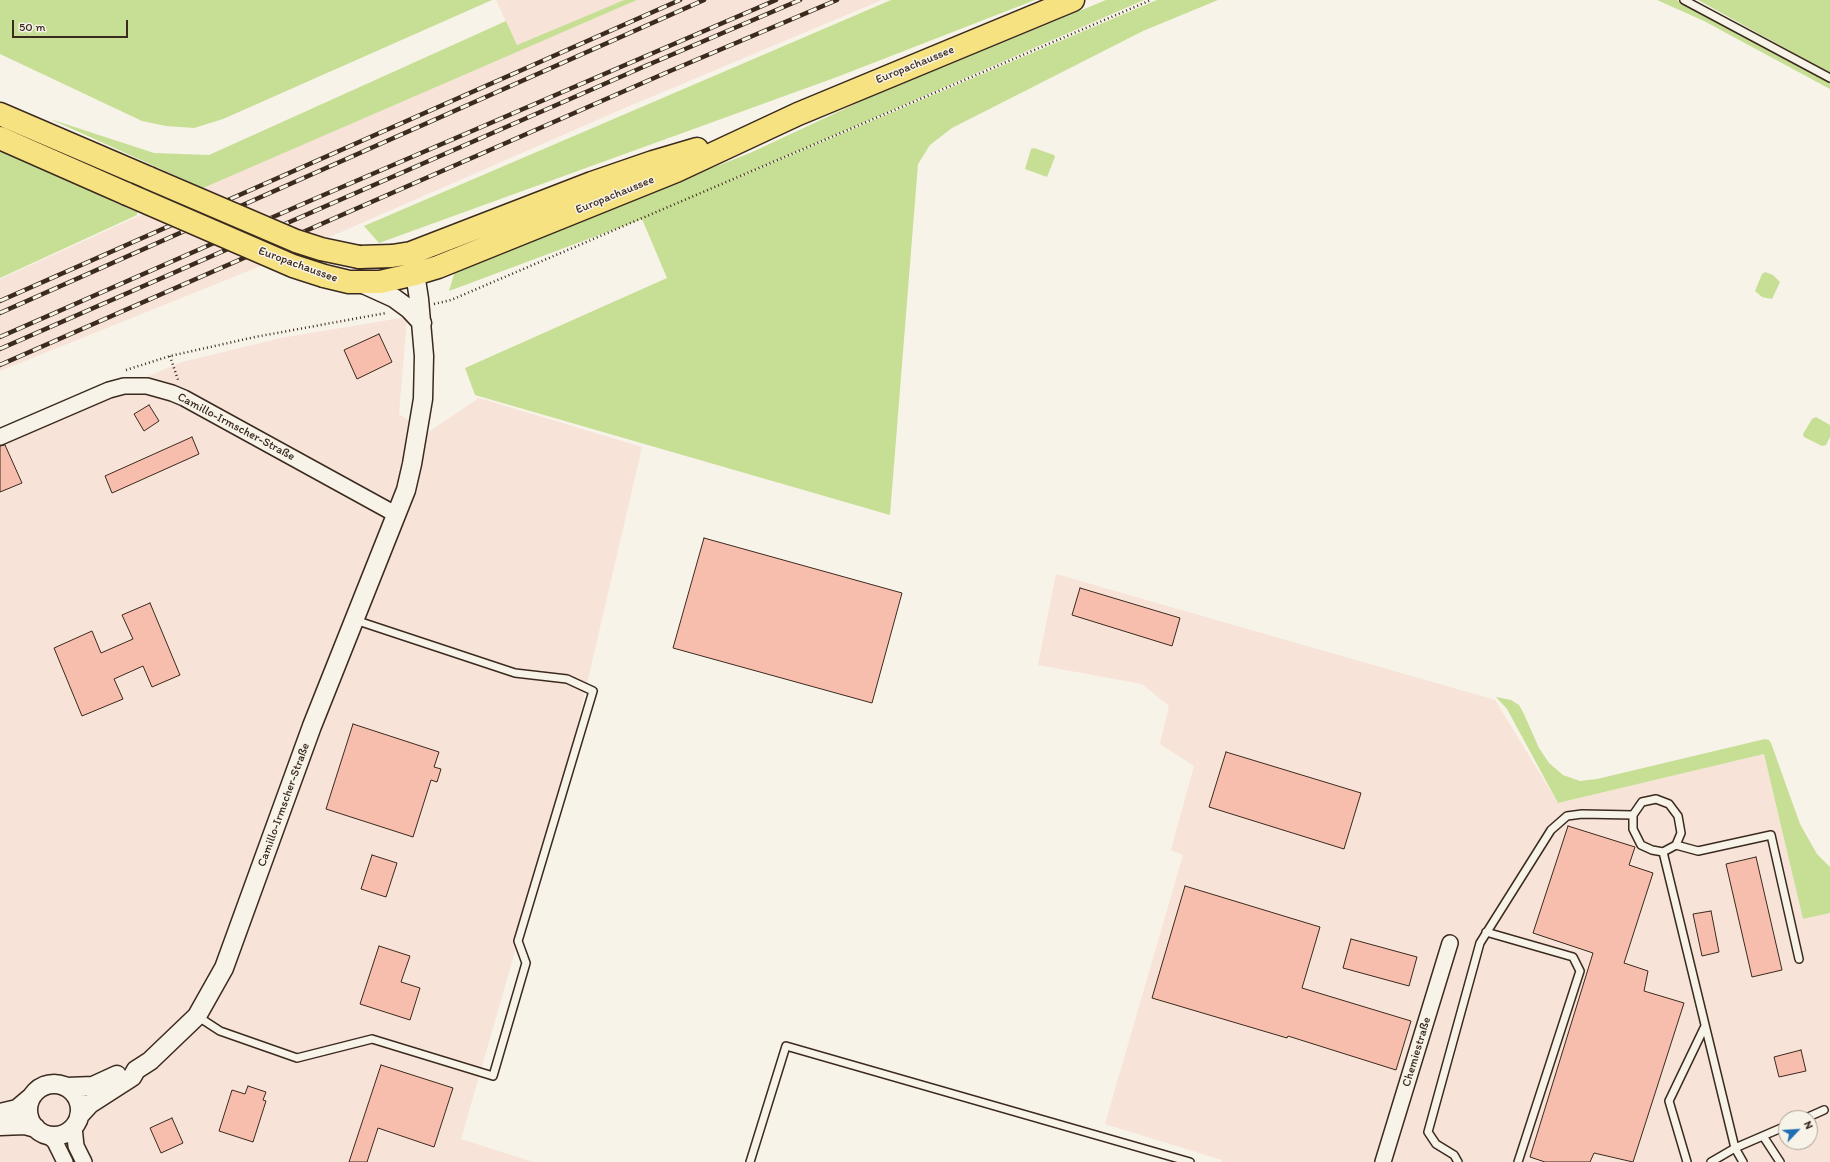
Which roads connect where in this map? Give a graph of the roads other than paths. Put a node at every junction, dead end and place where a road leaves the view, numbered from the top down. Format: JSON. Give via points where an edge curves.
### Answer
{"nodes":[{"id":1,"x":1073,"y":0,"type":"edge"},
{"id":2,"x":1684,"y":0,"type":"edge"},
{"id":3,"x":1830,"y":78,"type":"edge"},
{"id":4,"x":0,"y":114,"type":"edge"},
{"id":5,"x":0,"y":138,"type":"edge"},
{"id":6,"x":736,"y":142,"type":"junction"},
{"id":7,"x":411,"y":253,"type":"junction"},
{"id":8,"x":415,"y":274,"type":"junction"},
{"id":9,"x":360,"y":283,"type":"junction"},
{"id":10,"x":417,"y":313,"type":"junction"},
{"id":11,"x":0,"y":437,"type":"edge"},
{"id":12,"x":397,"y":515,"type":"junction"},
{"id":13,"x":355,"y":620,"type":"junction"},
{"id":14,"x":1633,"y":815,"type":"junction"},
{"id":15,"x":1676,"y":845,"type":"junction"},
{"id":16,"x":1664,"y":852,"type":"junction"},
{"id":17,"x":1486,"y":932,"type":"junction"},
{"id":18,"x":1450,"y":943,"type":"dead end"},
{"id":19,"x":1799,"y":959,"type":"dead end"},
{"id":20,"x":197,"y":1016,"type":"junction"},
{"id":21,"x":1705,"y":1026,"type":"junction"},
{"id":22,"x":136,"y":1070,"type":"junction"},
{"id":23,"x":67,"y":1087,"type":"junction"},
{"id":24,"x":30,"y":1098,"type":"junction"},
{"id":25,"x":1824,"y":1110,"type":"dead end"},
{"id":26,"x":0,"y":1113,"type":"edge"},
{"id":27,"x":1818,"y":1113,"type":"edge"},
{"id":28,"x":76,"y":1121,"type":"junction"},
{"id":29,"x":0,"y":1126,"type":"edge"},
{"id":30,"x":1778,"y":1129,"type":"edge"},
{"id":31,"x":43,"y":1132,"type":"junction"},
{"id":32,"x":1763,"y":1136,"type":"junction"},
{"id":33,"x":1735,"y":1148,"type":"junction"},
{"id":34,"x":65,"y":1162,"type":"edge"},
{"id":35,"x":84,"y":1162,"type":"edge"},
{"id":36,"x":750,"y":1162,"type":"edge"},
{"id":37,"x":1190,"y":1162,"type":"edge"},
{"id":38,"x":1383,"y":1162,"type":"edge"},
{"id":39,"x":1458,"y":1162,"type":"edge"},
{"id":40,"x":1518,"y":1162,"type":"edge"},
{"id":41,"x":1687,"y":1162,"type":"edge"},
{"id":42,"x":1711,"y":1162,"type":"edge"},
{"id":43,"x":1744,"y":1162,"type":"edge"},
{"id":44,"x":1780,"y":1162,"type":"edge"}],
"edges":[{"from":1,"to":6,"type":"main road","name":"Europachaussee"},
{"from":2,"to":3,"type":"lane"},
{"from":4,"to":7,"type":"main road","name":"Europachaussee","bridge":true,"via":[[296,241],[359,257]]},
{"from":5,"to":9,"type":"main road","name":"Europachaussee","bridge":true,"via":[[294,266],[336,280]]},
{"from":6,"to":7,"type":"main road","name":"Europachaussee","via":[[694,150],[621,172]]},
{"from":6,"to":8,"type":"main road","name":"Europachaussee","via":[[676,171]]},
{"from":7,"to":8,"type":"street","name":"Camillo-Irmscher-Straße"},
{"from":8,"to":9,"type":"main road","name":"Europachaussee","via":[[380,282]]},
{"from":8,"to":10,"type":"street","name":"Camillo-Irmscher-Straße"},
{"from":9,"to":10,"type":"street","via":[[394,298]]},
{"from":10,"to":12,"type":"street","name":"Camillo-Irmscher-Straße","via":[[424,356],[423,399],[412,464]]},
{"from":11,"to":12,"type":"street","name":"Camillo-Irmscher-Straße","via":[[94,395],[124,386],[147,386],[172,392],[184,398]]},
{"from":12,"to":13,"type":"street","name":"Camillo-Irmscher-Straße"},
{"from":13,"to":20,"type":"street","name":"Camillo-Irmscher-Straße","via":[[312,726],[224,968]]},
{"from":13,"to":20,"type":"lane","via":[[515,673],[567,679],[594,691],[518,941],[526,963],[493,1076],[372,1039],[297,1058],[220,1031]]},
{"from":14,"to":15,"type":"lane","via":[[1642,802],[1656,799],[1669,804],[1678,816],[1681,833]]},
{"from":14,"to":16,"type":"lane","via":[[1633,829],[1641,845]]},
{"from":14,"to":17,"type":"lane","via":[[1567,816],[1551,830]]},
{"from":15,"to":16,"type":"lane"},
{"from":15,"to":19,"type":"lane","via":[[1698,851],[1771,835]]},
{"from":16,"to":21,"type":"lane"},
{"from":17,"to":39,"type":"lane","via":[[1480,943],[1428,1132],[1436,1144],[1454,1154]]},
{"from":17,"to":40,"type":"lane","via":[[1573,957],[1580,970]]},
{"from":18,"to":38,"type":"street","name":"Chemiestraße"},
{"from":20,"to":22,"type":"street","name":"Camillo-Irmscher-Straße","via":[[150,1062]]},
{"from":21,"to":33,"type":"lane"},
{"from":21,"to":41,"type":"lane","via":[[1669,1101]]},
{"from":22,"to":23,"type":"street","name":"Camillo-Irmscher-Straße","via":[[128,1070],[93,1086]]},
{"from":22,"to":28,"type":"street","name":"Camillo-Irmscher-Straße","via":[[127,1081],[90,1104]]},
{"from":23,"to":24,"type":"street","via":[[59,1084],[42,1086]]},
{"from":23,"to":28,"type":"street","via":[[74,1092],[78,1100]]},
{"from":24,"to":26,"type":"street","via":[[17,1109]]},
{"from":24,"to":31,"type":"street","via":[[28,1115],[31,1122]]},
{"from":25,"to":27,"type":"lane"},
{"from":28,"to":31,"type":"street","via":[[62,1134]]},
{"from":28,"to":35,"type":"street","via":[[76,1146]]},
{"from":29,"to":31,"type":"street","via":[[25,1125]]},
{"from":30,"to":32,"type":"lane"},
{"from":31,"to":34,"type":"street","via":[[55,1142]]},
{"from":32,"to":33,"type":"lane"},
{"from":32,"to":44,"type":"lane"},
{"from":33,"to":42,"type":"lane"},
{"from":33,"to":43,"type":"lane"},
{"from":36,"to":37,"type":"lane","via":[[786,1046]]}]}
